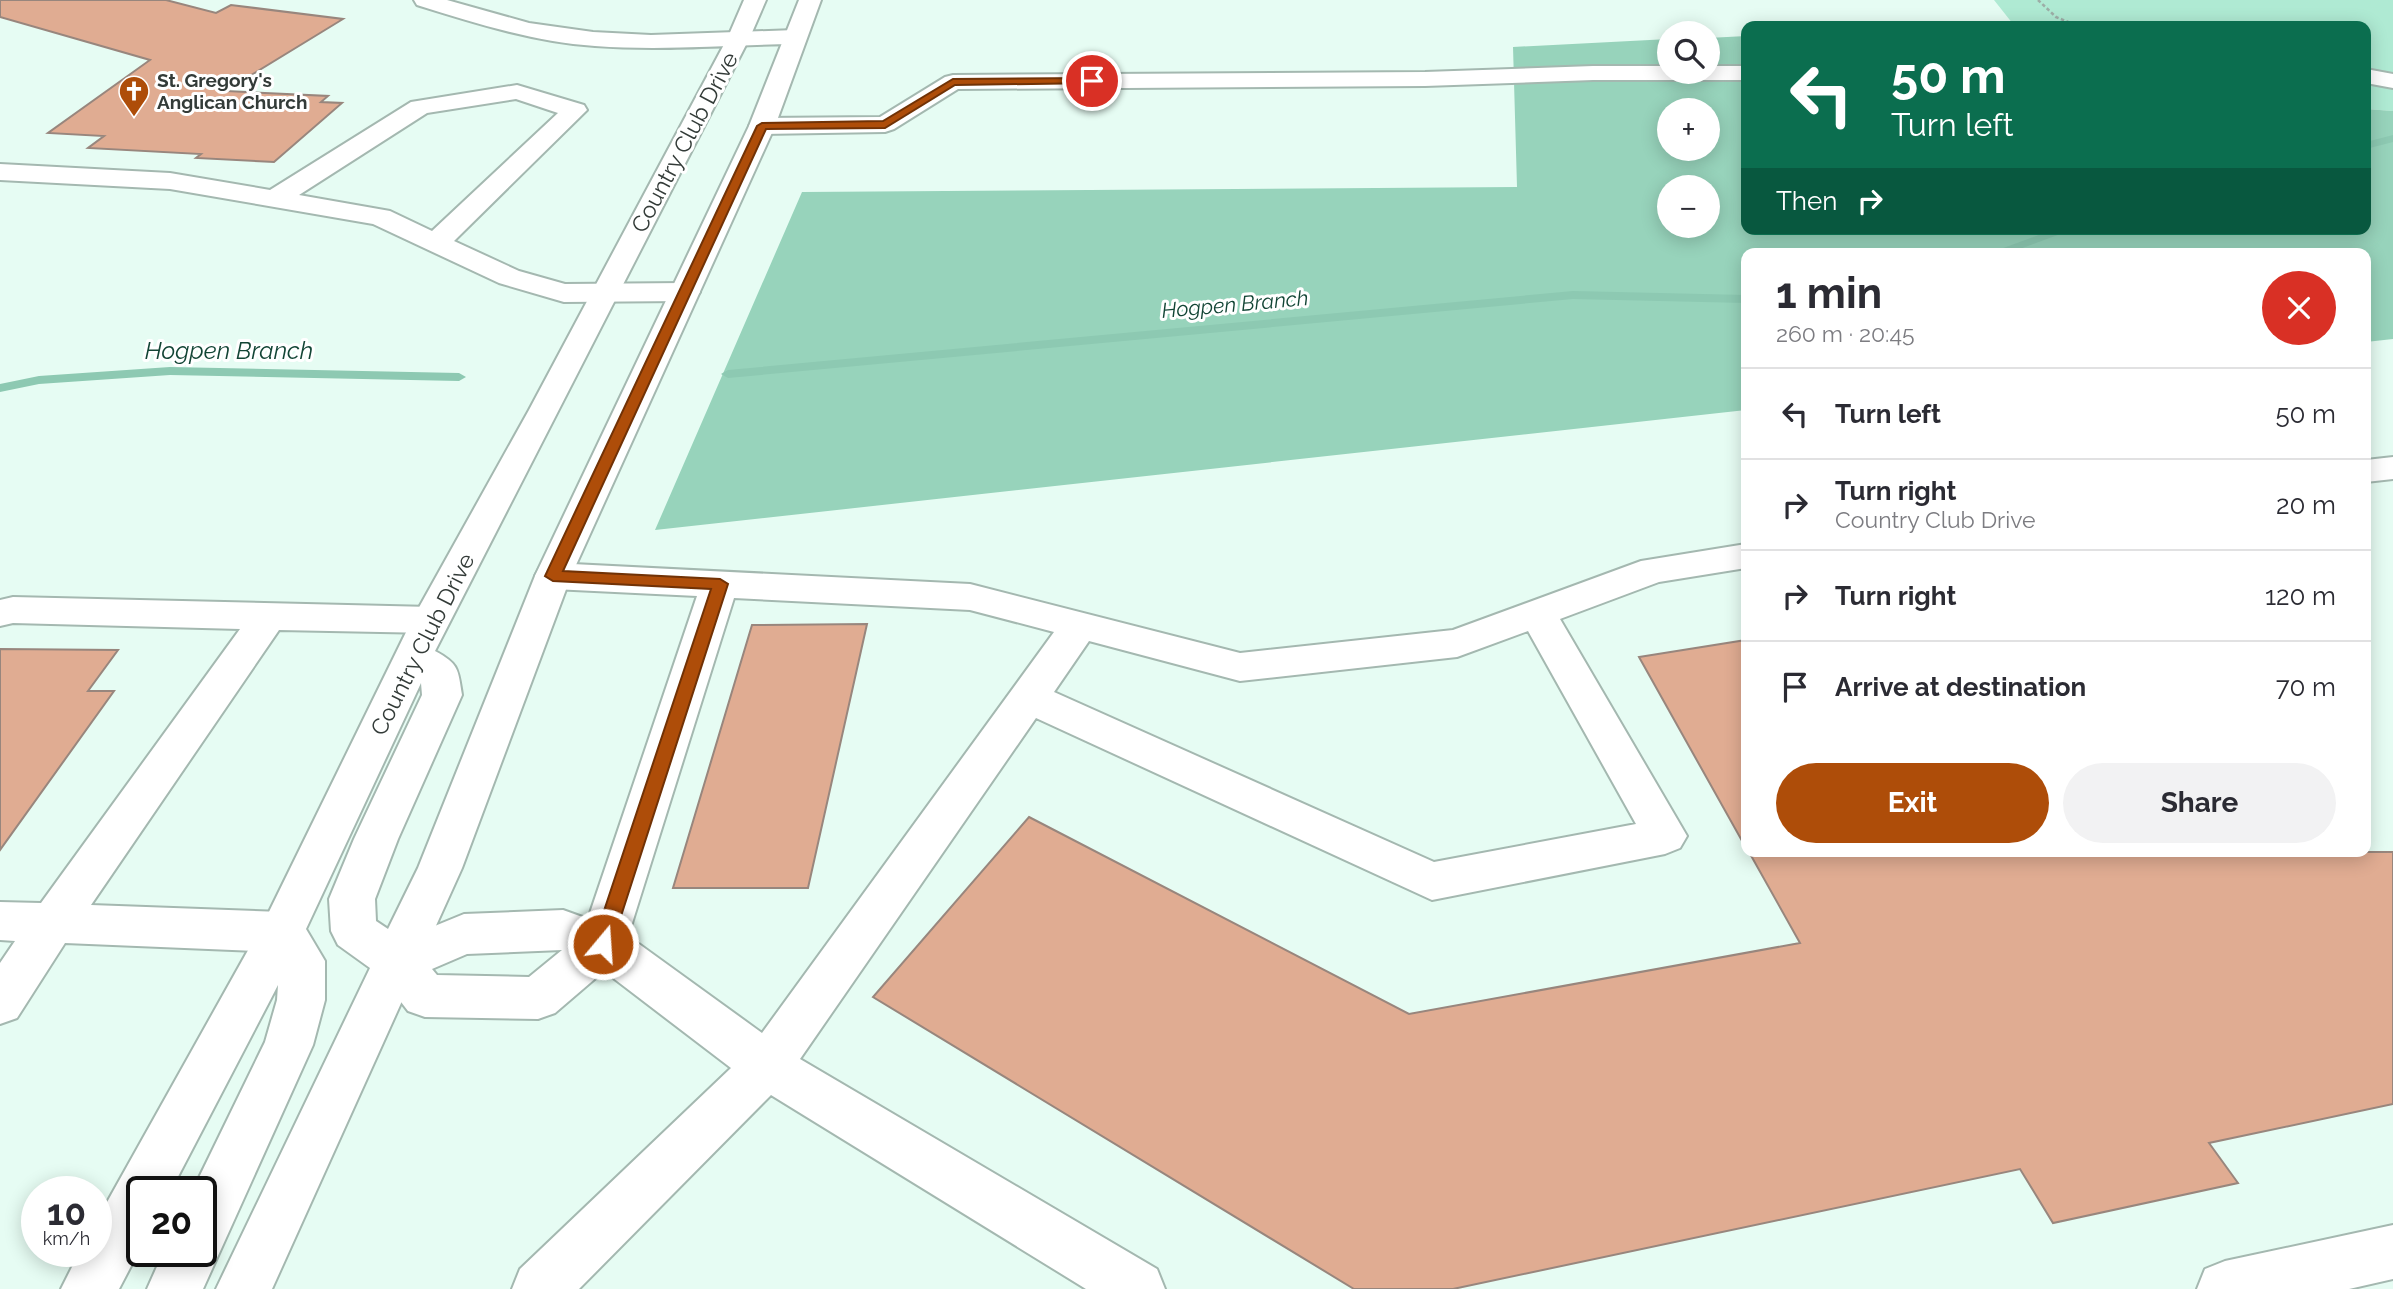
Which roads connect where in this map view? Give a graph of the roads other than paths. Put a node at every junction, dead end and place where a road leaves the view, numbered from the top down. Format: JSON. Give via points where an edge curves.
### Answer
{"nodes":[{"id":1,"x":425,"y":0,"type":"edge"},
{"id":2,"x":755,"y":0,"type":"edge"},
{"id":3,"x":810,"y":0,"type":"edge"},
{"id":4,"x":739,"y":37,"type":"junction"},
{"id":5,"x":795,"y":37,"type":"junction"},
{"id":6,"x":1741,"y":73,"type":"edge"},
{"id":7,"x":2371,"y":77,"type":"edge"},
{"id":8,"x":2393,"y":81,"type":"edge"},
{"id":9,"x":762,"y":126,"type":"junction"},
{"id":10,"x":0,"y":172,"type":"edge"},
{"id":11,"x":274,"y":199,"type":"junction"},
{"id":12,"x":435,"y":243,"type":"junction"},
{"id":13,"x":685,"y":292,"type":"junction"},
{"id":14,"x":604,"y":293,"type":"junction"},
{"id":15,"x":2393,"y":468,"type":"edge"},
{"id":16,"x":2371,"y":470,"type":"edge"},
{"id":17,"x":1741,"y":557,"type":"edge"},
{"id":18,"x":553,"y":576,"type":"junction"},
{"id":19,"x":720,"y":584,"type":"junction"},
{"id":20,"x":0,"y":613,"type":"edge"},
{"id":21,"x":1537,"y":613,"type":"junction"},
{"id":22,"x":270,"y":616,"type":"junction"},
{"id":23,"x":1080,"y":625,"type":"junction"},
{"id":24,"x":422,"y":639,"type":"junction"},
{"id":25,"x":1028,"y":698,"type":"junction"},
{"id":26,"x":0,"y":921,"type":"edge"},
{"id":27,"x":53,"y":923,"type":"junction"},
{"id":28,"x":282,"y":932,"type":"junction"},
{"id":29,"x":603,"y":944,"type":"junction"},
{"id":30,"x":398,"y":962,"type":"junction"},
{"id":31,"x":0,"y":1003,"type":"edge"},
{"id":32,"x":767,"y":1066,"type":"junction"},
{"id":33,"x":217,"y":1198,"type":"edge"},
{"id":34,"x":2393,"y":1252,"type":"edge"},
{"id":35,"x":185,"y":1267,"type":"edge"},
{"id":36,"x":89,"y":1289,"type":"edge"},
{"id":37,"x":175,"y":1289,"type":"edge"},
{"id":38,"x":244,"y":1289,"type":"edge"},
{"id":39,"x":540,"y":1289,"type":"edge"},
{"id":40,"x":1138,"y":1289,"type":"edge"},
{"id":41,"x":2225,"y":1289,"type":"edge"}],
"edges":[{"from":1,"to":4,"type":"main road","via":[[566,36],[621,40]]},
{"from":2,"to":4,"type":"main road","name":"Country Club Drive"},
{"from":3,"to":5,"type":"main road"},
{"from":4,"to":5,"type":"main road"},
{"from":4,"to":14,"type":"main road","name":"Country Club Drive"},
{"from":5,"to":9,"type":"main road"},
{"from":6,"to":9,"type":"main road","via":[[953,82],[885,124]]},
{"from":7,"to":8,"type":"main road"},
{"from":9,"to":13,"type":"main road"},
{"from":10,"to":11,"type":"main road","via":[[170,181]]},
{"from":11,"to":12,"type":"main road","via":[[380,217]]},
{"from":11,"to":12,"type":"main road","via":[[420,107],[517,92],[575,110]]},
{"from":12,"to":14,"type":"main road","via":[[509,278],[564,293]]},
{"from":13,"to":14,"type":"main road"},
{"from":13,"to":18,"type":"main road"},
{"from":14,"to":24,"type":"main road","name":"Country Club Drive"},
{"from":15,"to":16,"type":"main road"},
{"from":17,"to":21,"type":"main road","via":[[1654,570]]},
{"from":18,"to":19,"type":"main road"},
{"from":18,"to":30,"type":"main road","via":[[440,868]]},
{"from":19,"to":23,"type":"main road","via":[[970,597]]},
{"from":19,"to":29,"type":"main road"},
{"from":20,"to":22,"type":"main road"},
{"from":21,"to":23,"type":"main road","via":[[1457,643],[1240,667]]},
{"from":21,"to":25,"type":"main road","via":[[1665,836],[1432,881]]},
{"from":22,"to":24,"type":"main road"},
{"from":22,"to":27,"type":"main road"},
{"from":23,"to":25,"type":"main road"},
{"from":24,"to":28,"type":"main road","name":"Country Club Drive"},
{"from":24,"to":30,"type":"main road","via":[[439,671],[442,695],[352,899],[354,931]]},
{"from":25,"to":32,"type":"main road"},
{"from":26,"to":27,"type":"main road"},
{"from":27,"to":28,"type":"main road"},
{"from":27,"to":31,"type":"main road"},
{"from":28,"to":33,"type":"main road","via":[[302,961],[302,1000],[289,1045]]},
{"from":28,"to":36,"type":"main road","name":"Country Club Drive"},
{"from":29,"to":30,"type":"main road","via":[[563,930],[464,934]]},
{"from":29,"to":30,"type":"main road","via":[[538,998],[425,996]]},
{"from":29,"to":32,"type":"main road"},
{"from":30,"to":38,"type":"main road"},
{"from":32,"to":39,"type":"main road"},
{"from":32,"to":40,"type":"main road"},
{"from":34,"to":41,"type":"main road"},
{"from":35,"to":37,"type":"main road"}]}
